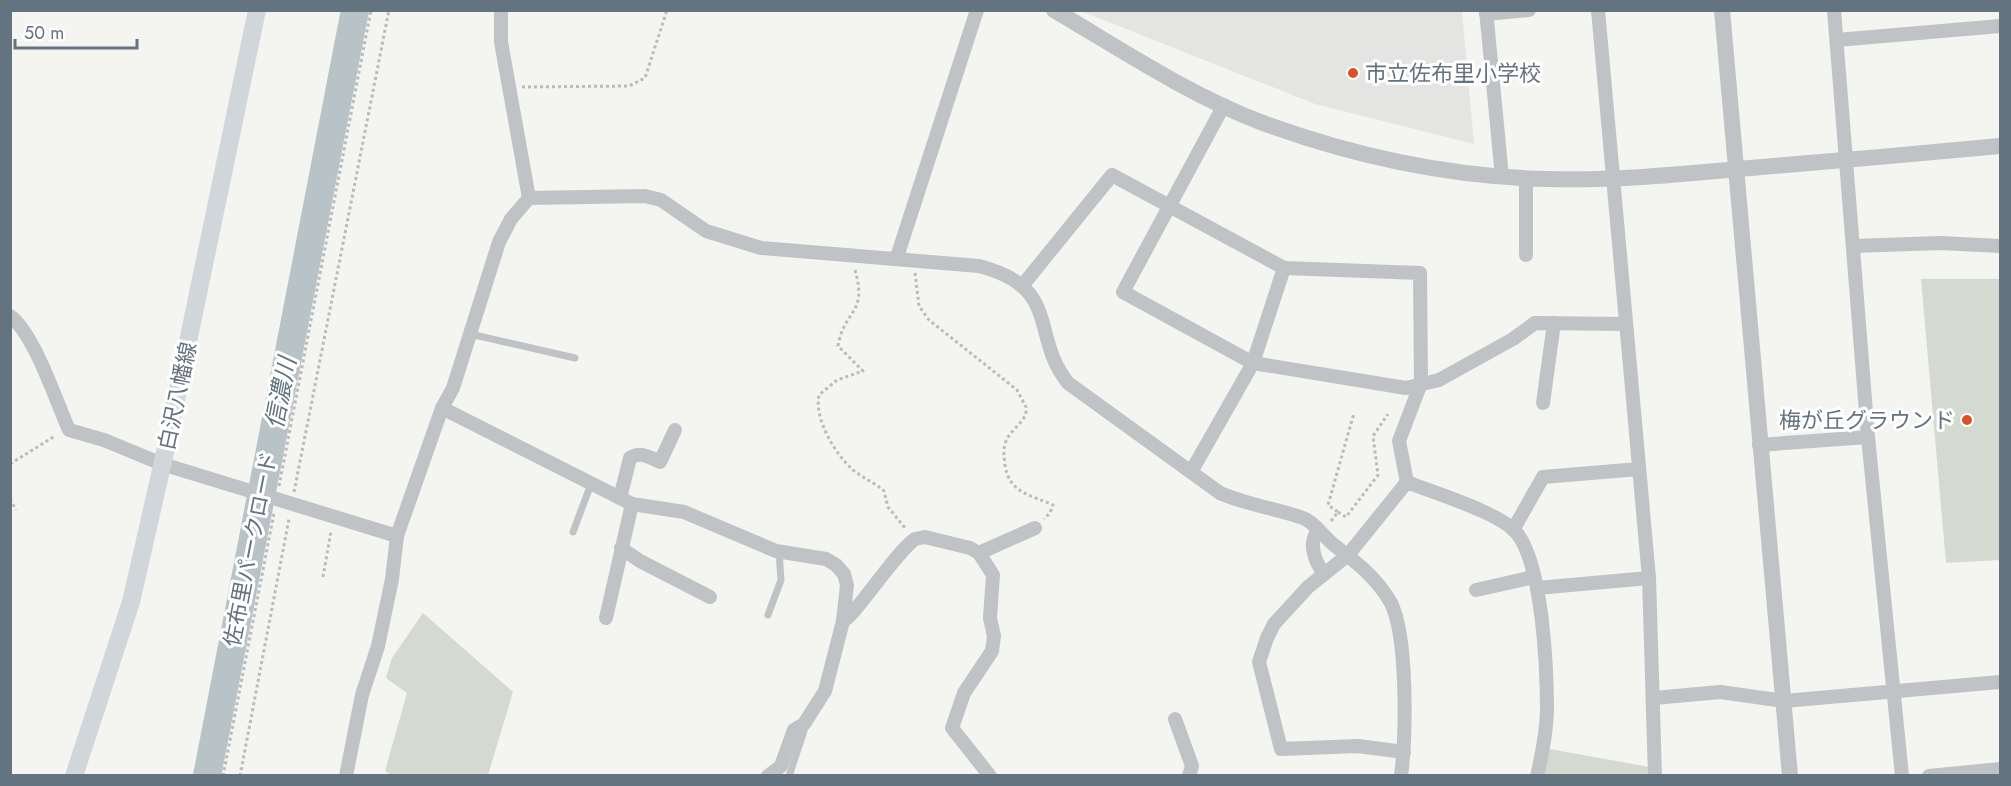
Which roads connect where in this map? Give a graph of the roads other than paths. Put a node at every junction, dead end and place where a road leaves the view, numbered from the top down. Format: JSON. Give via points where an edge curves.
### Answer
{"nodes":[{"id":1,"x":257,"y":10,"type":"edge"},
{"id":2,"x":501,"y":10,"type":"edge"},
{"id":3,"x":977,"y":10,"type":"edge"},
{"id":4,"x":1054,"y":10,"type":"edge"},
{"id":5,"x":1529,"y":10,"type":"edge"},
{"id":6,"x":1598,"y":10,"type":"edge"},
{"id":7,"x":1722,"y":10,"type":"edge"},
{"id":8,"x":1834,"y":10,"type":"edge"},
{"id":9,"x":1486,"y":12,"type":"edge"},
{"id":10,"x":2001,"y":26,"type":"edge"},
{"id":11,"x":1837,"y":40,"type":"junction"},
{"id":12,"x":1224,"y":105,"type":"junction"},
{"id":13,"x":2001,"y":146,"type":"edge"},
{"id":14,"x":1846,"y":160,"type":"junction"},
{"id":15,"x":1736,"y":169,"type":"junction"},
{"id":16,"x":1502,"y":177,"type":"junction"},
{"id":17,"x":1526,"y":178,"type":"junction"},
{"id":18,"x":1614,"y":179,"type":"junction"},
{"id":19,"x":529,"y":198,"type":"junction"},
{"id":20,"x":1170,"y":206,"type":"junction"},
{"id":21,"x":1853,"y":246,"type":"junction"},
{"id":22,"x":2001,"y":246,"type":"edge"},
{"id":23,"x":1526,"y":255,"type":"dead end"},
{"id":24,"x":897,"y":257,"type":"junction"},
{"id":25,"x":1284,"y":268,"type":"junction"},
{"id":26,"x":1022,"y":286,"type":"junction"},
{"id":27,"x":10,"y":315,"type":"edge"},
{"id":28,"x":1554,"y":323,"type":"junction"},
{"id":29,"x":1626,"y":324,"type":"junction"},
{"id":30,"x":470,"y":334,"type":"junction"},
{"id":31,"x":575,"y":358,"type":"dead end"},
{"id":32,"x":1253,"y":363,"type":"junction"},
{"id":33,"x":1420,"y":386,"type":"junction"},
{"id":34,"x":1543,"y":403,"type":"dead end"},
{"id":35,"x":442,"y":408,"type":"junction"},
{"id":36,"x":675,"y":430,"type":"dead end"},
{"id":37,"x":1868,"y":437,"type":"junction"},
{"id":38,"x":1759,"y":445,"type":"junction"},
{"id":39,"x":162,"y":464,"type":"junction"},
{"id":40,"x":1639,"y":469,"type":"junction"},
{"id":41,"x":1191,"y":472,"type":"junction"},
{"id":42,"x":1407,"y":482,"type":"junction"},
{"id":43,"x":591,"y":484,"type":"junction"},
{"id":44,"x":626,"y":501,"type":"junction"},
{"id":45,"x":1035,"y":528,"type":"road end"},
{"id":46,"x":1513,"y":530,"type":"junction"},
{"id":47,"x":573,"y":532,"type":"dead end"},
{"id":48,"x":1319,"y":533,"type":"junction"},
{"id":49,"x":397,"y":536,"type":"junction"},
{"id":50,"x":621,"y":548,"type":"junction"},
{"id":51,"x":779,"y":551,"type":"junction"},
{"id":52,"x":979,"y":553,"type":"junction"},
{"id":53,"x":1348,"y":555,"type":"junction"},
{"id":54,"x":1324,"y":574,"type":"junction"},
{"id":55,"x":1649,"y":578,"type":"junction"},
{"id":56,"x":1536,"y":583,"type":"junction"},
{"id":57,"x":1476,"y":590,"type":"dead end"},
{"id":58,"x":710,"y":597,"type":"dead end"},
{"id":59,"x":768,"y":615,"type":"dead end"},
{"id":60,"x":606,"y":618,"type":"dead end"},
{"id":61,"x":843,"y":621,"type":"junction"},
{"id":62,"x":2001,"y":682,"type":"edge"},
{"id":63,"x":1894,"y":692,"type":"junction"},
{"id":64,"x":1654,"y":698,"type":"junction"},
{"id":65,"x":1784,"y":701,"type":"junction"},
{"id":66,"x":1175,"y":719,"type":"dead end"},
{"id":67,"x":804,"y":724,"type":"junction"},
{"id":68,"x":1404,"y":752,"type":"junction"},
{"id":69,"x":2001,"y":769,"type":"edge"},
{"id":70,"x":74,"y":776,"type":"edge"},
{"id":71,"x":346,"y":776,"type":"edge"},
{"id":72,"x":768,"y":776,"type":"edge"},
{"id":73,"x":789,"y":776,"type":"edge"},
{"id":74,"x":990,"y":776,"type":"edge"},
{"id":75,"x":1189,"y":776,"type":"edge"},
{"id":76,"x":1401,"y":776,"type":"edge"},
{"id":77,"x":1537,"y":776,"type":"edge"},
{"id":78,"x":1655,"y":776,"type":"edge"},
{"id":79,"x":1790,"y":776,"type":"edge"},
{"id":80,"x":1902,"y":776,"type":"edge"},
{"id":81,"x":1929,"y":776,"type":"edge"}],
"edges":[{"from":1,"to":39,"type":"main road","name":"白沢八幡線"},
{"from":2,"to":19,"type":"street","via":[[501,42]]},
{"from":3,"to":24,"type":"street"},
{"from":4,"to":12,"type":"street","via":[[1171,79]]},
{"from":5,"to":9,"type":"street"},
{"from":6,"to":18,"type":"street"},
{"from":7,"to":15,"type":"street"},
{"from":8,"to":11,"type":"street"},
{"from":9,"to":16,"type":"street"},
{"from":10,"to":11,"type":"street"},
{"from":11,"to":14,"type":"street"},
{"from":12,"to":16,"type":"street","via":[[1262,122],[1343,148],[1450,171]]},
{"from":12,"to":20,"type":"street"},
{"from":13,"to":14,"type":"street"},
{"from":14,"to":15,"type":"street"},
{"from":14,"to":21,"type":"street"},
{"from":15,"to":18,"type":"street"},
{"from":15,"to":38,"type":"street"},
{"from":16,"to":17,"type":"street"},
{"from":17,"to":18,"type":"street"},
{"from":17,"to":23,"type":"street"},
{"from":18,"to":29,"type":"street"},
{"from":19,"to":24,"type":"street","via":[[645,196],[661,200],[706,231],[726,238],[777,250]]},
{"from":19,"to":30,"type":"street","via":[[511,219],[499,242]]},
{"from":20,"to":25,"type":"street"},
{"from":20,"to":26,"type":"street","via":[[1112,175]]},
{"from":20,"to":32,"type":"street","via":[[1123,292]]},
{"from":21,"to":22,"type":"street"},
{"from":21,"to":37,"type":"street"},
{"from":24,"to":26,"type":"street","via":[[985,267]]},
{"from":25,"to":32,"type":"street"},
{"from":25,"to":33,"type":"street","via":[[1420,273]]},
{"from":26,"to":41,"type":"street","via":[[1036,301],[1056,368],[1068,383]]},
{"from":27,"to":39,"type":"street","via":[[30,342],[69,430]]},
{"from":28,"to":29,"type":"street"},
{"from":28,"to":33,"type":"street","via":[[1535,323],[1439,380]]},
{"from":28,"to":34,"type":"street"},
{"from":29,"to":40,"type":"street"},
{"from":30,"to":31,"type":"lane"},
{"from":30,"to":35,"type":"street","via":[[453,388]]},
{"from":32,"to":33,"type":"street","via":[[1406,388]]},
{"from":32,"to":41,"type":"street"},
{"from":33,"to":42,"type":"street","via":[[1399,441]]},
{"from":35,"to":43,"type":"street"},
{"from":35,"to":49,"type":"street"},
{"from":36,"to":44,"type":"street","via":[[660,462],[637,453],[630,458]]},
{"from":37,"to":38,"type":"street"},
{"from":37,"to":63,"type":"street"},
{"from":38,"to":65,"type":"street"},
{"from":39,"to":49,"type":"street"},
{"from":39,"to":70,"type":"main road","name":"白沢八幡線","via":[[131,602]]},
{"from":40,"to":46,"type":"street","via":[[1543,477]]},
{"from":40,"to":55,"type":"street"},
{"from":41,"to":48,"type":"street","via":[[1220,493],[1241,502],[1305,519]]},
{"from":42,"to":46,"type":"street","via":[[1490,515]]},
{"from":42,"to":53,"type":"street"},
{"from":43,"to":44,"type":"street"},
{"from":43,"to":47,"type":"lane"},
{"from":44,"to":50,"type":"street"},
{"from":44,"to":51,"type":"street","via":[[684,512]]},
{"from":45,"to":52,"type":"street"},
{"from":46,"to":56,"type":"street","via":[[1529,558]]},
{"from":48,"to":53,"type":"street"},
{"from":48,"to":54,"type":"street","via":[[1313,545]]},
{"from":49,"to":71,"type":"street","via":[[378,646],[362,695]]},
{"from":50,"to":58,"type":"street"},
{"from":50,"to":60,"type":"street"},
{"from":51,"to":59,"type":"lane","via":[[782,580]]},
{"from":51,"to":61,"type":"street","via":[[807,554],[836,565],[847,585]]},
{"from":52,"to":61,"type":"street","via":[[925,537],[915,539],[870,588],[849,619]]},
{"from":52,"to":74,"type":"street","via":[[993,575],[992,651],[964,693],[952,728]]},
{"from":53,"to":54,"type":"street"},
{"from":53,"to":68,"type":"street","via":[[1380,586],[1392,605],[1400,631]]},
{"from":54,"to":68,"type":"street","via":[[1274,624],[1259,662],[1281,749],[1358,746]]},
{"from":55,"to":56,"type":"street"},
{"from":55,"to":64,"type":"street"},
{"from":56,"to":57,"type":"street"},
{"from":56,"to":77,"type":"street","via":[[1547,712]]},
{"from":61,"to":67,"type":"street","via":[[825,691]]},
{"from":62,"to":63,"type":"street"},
{"from":63,"to":65,"type":"street"},
{"from":63,"to":80,"type":"street"},
{"from":64,"to":65,"type":"street","via":[[1720,692]]},
{"from":64,"to":78,"type":"street"},
{"from":65,"to":79,"type":"street"},
{"from":66,"to":75,"type":"street","via":[[1192,766]]},
{"from":67,"to":72,"type":"street","via":[[795,730],[781,766]]},
{"from":67,"to":73,"type":"lane"},
{"from":68,"to":76,"type":"street"},
{"from":69,"to":81,"type":"street"}]}
